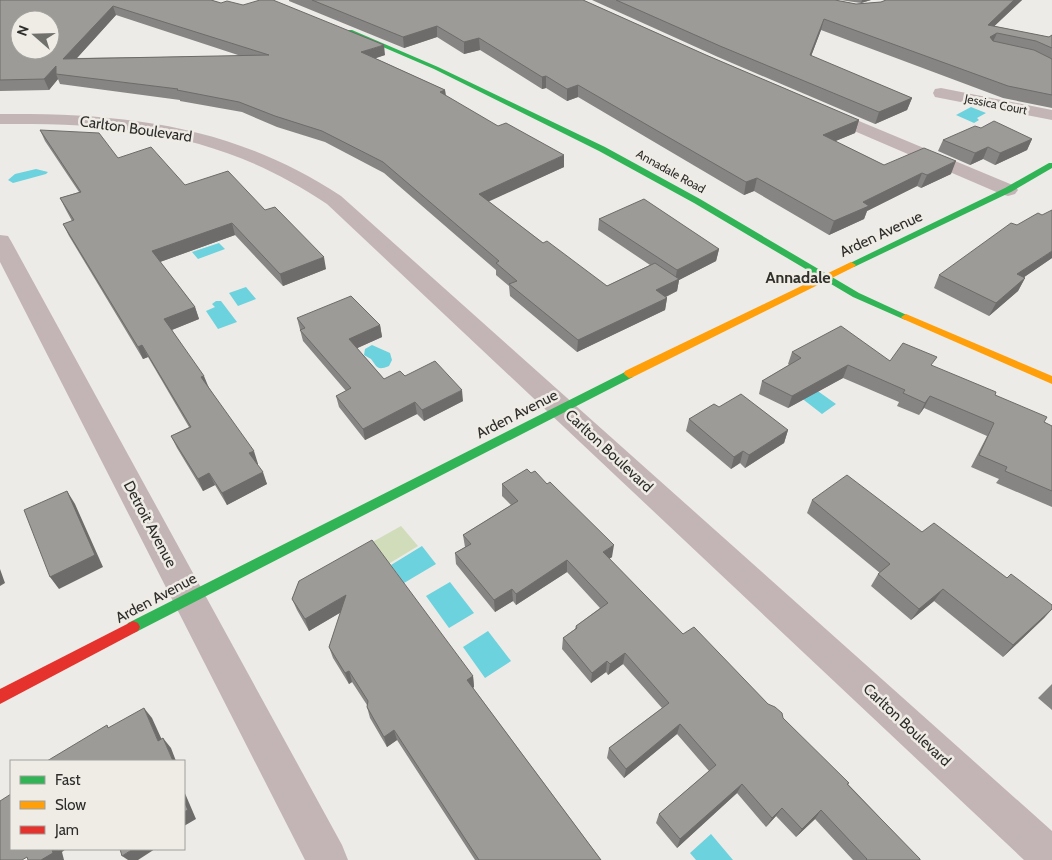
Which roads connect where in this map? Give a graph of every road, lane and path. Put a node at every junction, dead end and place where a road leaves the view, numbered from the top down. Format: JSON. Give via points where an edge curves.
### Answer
{"nodes":[{"id":1,"x":337,"y":26,"type":"edge"},
{"id":2,"x":941,"y":94,"type":"dead end"},
{"id":3,"x":811,"y":105,"type":"edge"},
{"id":4,"x":1052,"y":115,"type":"edge"},
{"id":5,"x":0,"y":119,"type":"edge"},
{"id":6,"x":1052,"y":165,"type":"edge"},
{"id":7,"x":1008,"y":190,"type":"junction"},
{"id":8,"x":0,"y":241,"type":"edge"},
{"id":9,"x":825,"y":277,"type":"junction"},
{"id":10,"x":1052,"y":380,"type":"edge"},
{"id":11,"x":562,"y":408,"type":"junction"},
{"id":12,"x":189,"y":597,"type":"junction"},
{"id":13,"x":0,"y":697,"type":"edge"},
{"id":14,"x":1052,"y":858,"type":"edge"},
{"id":15,"x":328,"y":860,"type":"edge"}],
"edges":[{"from":1,"to":9,"type":"street","name":"Annadale Road","via":[[452,76],[602,149]]},
{"from":2,"to":4,"type":"street","name":"Jessica Court"},
{"from":3,"to":7,"type":"street"},
{"from":5,"to":11,"type":"street","name":"Carlton Boulevard","via":[[81,120],[160,130],[226,146],[277,166],[306,181],[347,210]]},
{"from":6,"to":7,"type":"street","name":"Arden Avenue"},
{"from":7,"to":9,"type":"street","name":"Arden Avenue"},
{"from":8,"to":12,"type":"street","name":"Detroit Avenue"},
{"from":9,"to":10,"type":"street","name":"Annadale Road","via":[[856,295]]},
{"from":9,"to":11,"type":"street","name":"Arden Avenue"},
{"from":11,"to":12,"type":"street","name":"Arden Avenue"},
{"from":11,"to":14,"type":"street","name":"Carlton Boulevard"},
{"from":12,"to":13,"type":"street","name":"Arden Avenue"},
{"from":12,"to":15,"type":"street","name":"Detroit Avenue"}]}
